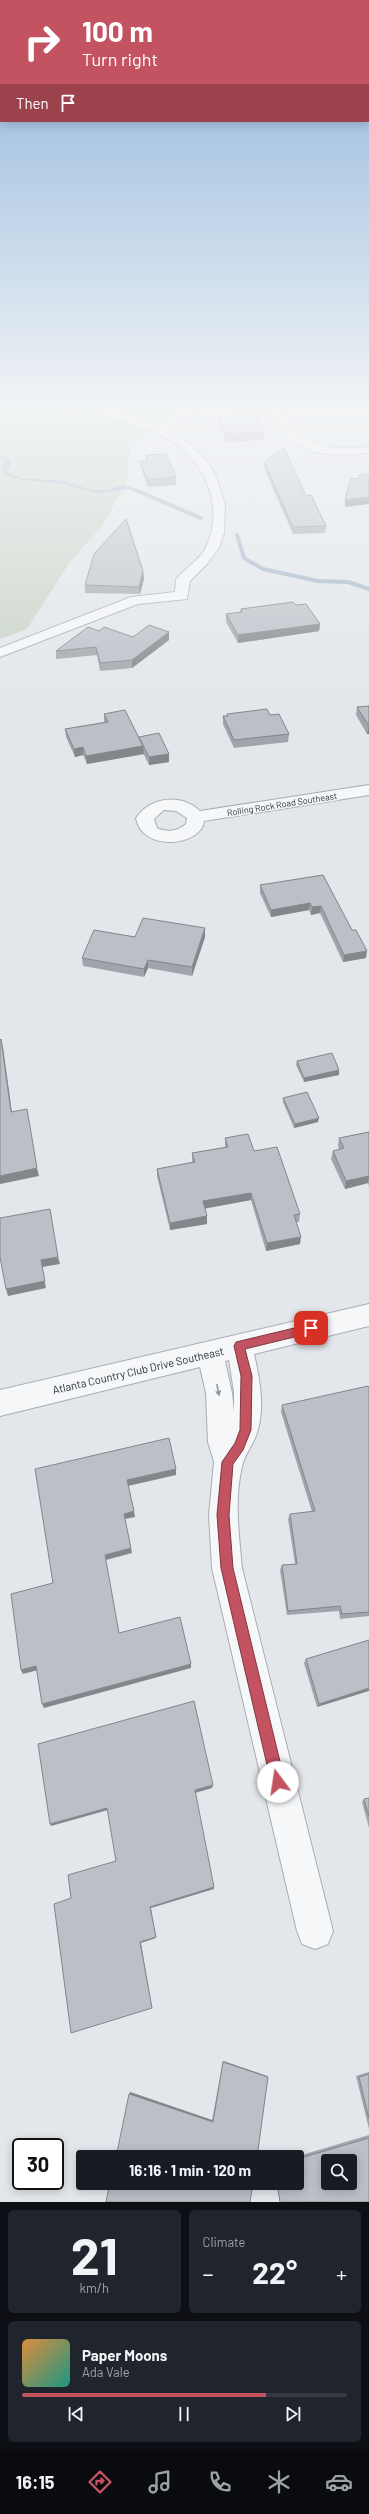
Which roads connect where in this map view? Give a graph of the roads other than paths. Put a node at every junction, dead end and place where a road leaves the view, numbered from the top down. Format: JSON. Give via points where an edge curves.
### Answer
{"nodes":[{"id":1,"x":220,"y":510,"type":"edge"},
{"id":2,"x":0,"y":653,"type":"edge"},
{"id":3,"x":369,"y":790,"type":"edge"},
{"id":4,"x":196,"y":817,"type":"dead end"},
{"id":5,"x":369,"y":1315,"type":"edge"},
{"id":6,"x":239,"y":1346,"type":"junction"},
{"id":7,"x":210,"y":1352,"type":"junction"},
{"id":8,"x":0,"y":1403,"type":"edge"},
{"id":9,"x":228,"y":1462,"type":"junction"},
{"id":10,"x":315,"y":1931,"type":"dead end"}],
"edges":[{"from":1,"to":2,"type":"street","via":[[219,528],[211,549],[195,570],[183,580],[182,596],[136,600]]},
{"from":3,"to":4,"type":"street","name":"Rolling Rock Road Southeast"},
{"from":5,"to":6,"type":"street","name":"Atlanta Country Club Drive Southeast"},
{"from":6,"to":7,"type":"street","name":"Atlanta Country Club Drive Southeast"},
{"from":6,"to":9,"type":"street","via":[[246,1376],[246,1430]]},
{"from":7,"to":8,"type":"street","name":"Atlanta Country Club Drive Southeast"},
{"from":7,"to":9,"type":"street","one_way":true,"via":[[219,1393],[222,1442]]},
{"from":9,"to":10,"type":"street","via":[[223,1515],[227,1568]]}]}
